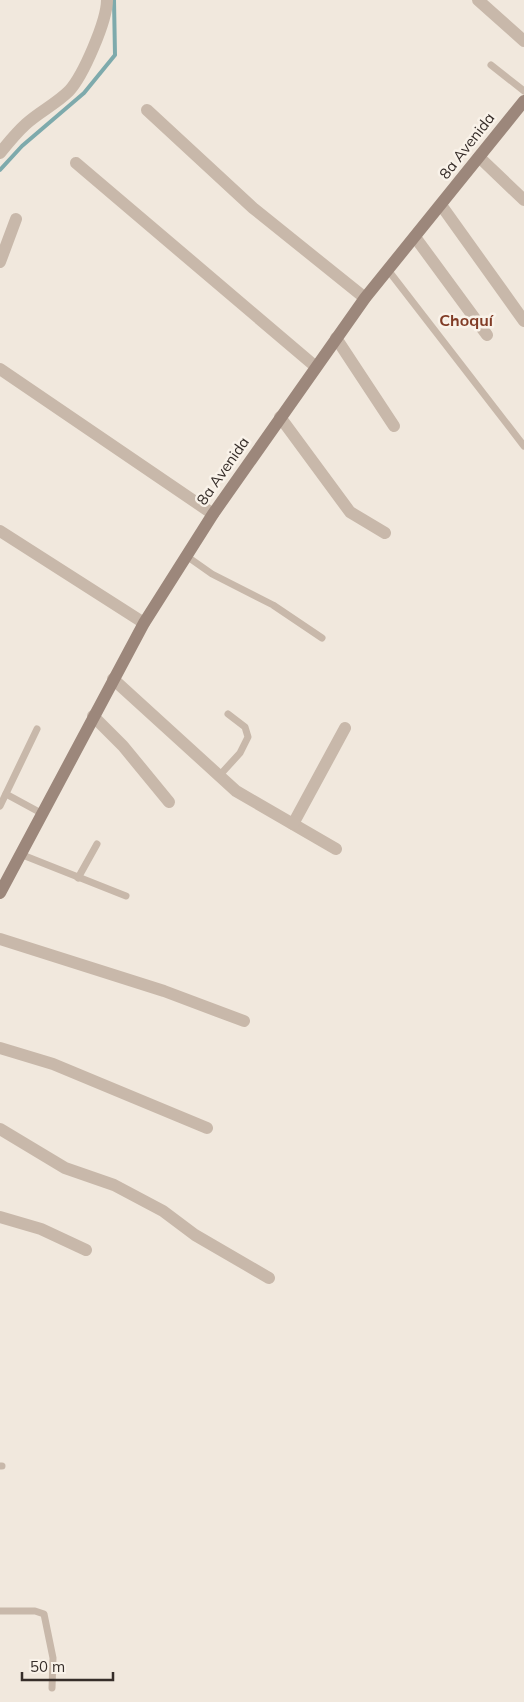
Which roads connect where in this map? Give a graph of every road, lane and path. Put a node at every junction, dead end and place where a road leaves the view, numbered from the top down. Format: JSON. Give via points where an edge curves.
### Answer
{"nodes":[{"id":1,"x":107,"y":0,"type":"edge"},
{"id":2,"x":478,"y":0,"type":"edge"},
{"id":3,"x":524,"y":41,"type":"edge"},
{"id":4,"x":491,"y":65,"type":"dead end"},
{"id":5,"x":524,"y":91,"type":"edge"},
{"id":6,"x":524,"y":101,"type":"edge"},
{"id":7,"x":147,"y":110,"type":"dead end"},
{"id":8,"x":0,"y":153,"type":"edge"},
{"id":9,"x":479,"y":158,"type":"junction"},
{"id":10,"x":76,"y":163,"type":"dead end"},
{"id":11,"x":524,"y":200,"type":"edge"},
{"id":12,"x":441,"y":205,"type":"junction"},
{"id":13,"x":16,"y":219,"type":"dead end"},
{"id":14,"x":415,"y":237,"type":"junction"},
{"id":15,"x":0,"y":262,"type":"edge"},
{"id":16,"x":388,"y":270,"type":"junction"},
{"id":17,"x":365,"y":298,"type":"junction"},
{"id":18,"x":524,"y":321,"type":"edge"},
{"id":19,"x":487,"y":334,"type":"dead end"},
{"id":20,"x":336,"y":338,"type":"junction"},
{"id":21,"x":316,"y":367,"type":"junction"},
{"id":22,"x":0,"y":369,"type":"edge"},
{"id":23,"x":280,"y":417,"type":"junction"},
{"id":24,"x":394,"y":426,"type":"dead end"},
{"id":25,"x":524,"y":446,"type":"edge"},
{"id":26,"x":212,"y":514,"type":"junction"},
{"id":27,"x":0,"y":531,"type":"edge"},
{"id":28,"x":385,"y":533,"type":"dead end"},
{"id":29,"x":185,"y":556,"type":"junction"},
{"id":30,"x":144,"y":623,"type":"junction"},
{"id":31,"x":322,"y":638,"type":"dead end"},
{"id":32,"x":114,"y":679,"type":"junction"},
{"id":33,"x":228,"y":714,"type":"dead end"},
{"id":34,"x":93,"y":716,"type":"junction"},
{"id":35,"x":345,"y":728,"type":"dead end"},
{"id":36,"x":37,"y":729,"type":"dead end"},
{"id":37,"x":219,"y":776,"type":"junction"},
{"id":38,"x":6,"y":794,"type":"junction"},
{"id":39,"x":168,"y":802,"type":"dead end"},
{"id":40,"x":0,"y":806,"type":"edge"},
{"id":41,"x":41,"y":813,"type":"junction"},
{"id":42,"x":293,"y":824,"type":"junction"},
{"id":43,"x":98,"y":844,"type":"dead end"},
{"id":44,"x":336,"y":849,"type":"dead end"},
{"id":45,"x":20,"y":854,"type":"junction"},
{"id":46,"x":78,"y":878,"type":"junction"},
{"id":47,"x":0,"y":893,"type":"edge"},
{"id":48,"x":126,"y":896,"type":"dead end"},
{"id":49,"x":0,"y":939,"type":"edge"},
{"id":50,"x":244,"y":1021,"type":"dead end"},
{"id":51,"x":0,"y":1048,"type":"edge"},
{"id":52,"x":207,"y":1128,"type":"dead end"},
{"id":53,"x":0,"y":1129,"type":"edge"},
{"id":54,"x":0,"y":1217,"type":"edge"},
{"id":55,"x":86,"y":1250,"type":"dead end"},
{"id":56,"x":269,"y":1278,"type":"dead end"},
{"id":57,"x":0,"y":1611,"type":"edge"},
{"id":58,"x":52,"y":1688,"type":"dead end"}],
"edges":[{"from":1,"to":8,"type":"street","via":[[97,42],[75,85],[26,124]]},
{"from":2,"to":3,"type":"street"},
{"from":4,"to":5,"type":"lane"},
{"from":6,"to":9,"type":"street","name":"8a Avenida"},
{"from":7,"to":17,"type":"street","via":[[254,208]]},
{"from":9,"to":11,"type":"street"},
{"from":9,"to":12,"type":"street","name":"8a Avenida"},
{"from":10,"to":21,"type":"street"},
{"from":12,"to":14,"type":"street","name":"8a Avenida"},
{"from":12,"to":18,"type":"street"},
{"from":13,"to":15,"type":"street"},
{"from":14,"to":16,"type":"street","name":"8a Avenida"},
{"from":14,"to":19,"type":"street"},
{"from":16,"to":17,"type":"street","name":"8a Avenida"},
{"from":16,"to":25,"type":"lane"},
{"from":17,"to":20,"type":"street","name":"8a Avenida"},
{"from":20,"to":21,"type":"street","name":"8a Avenida"},
{"from":20,"to":24,"type":"street"},
{"from":21,"to":23,"type":"street","name":"8a Avenida"},
{"from":22,"to":26,"type":"street"},
{"from":23,"to":26,"type":"street","name":"8a Avenida"},
{"from":23,"to":28,"type":"street","via":[[350,512]]},
{"from":26,"to":29,"type":"street","name":"8a Avenida"},
{"from":27,"to":30,"type":"street"},
{"from":29,"to":30,"type":"street","name":"8a Avenida"},
{"from":29,"to":31,"type":"lane","via":[[212,574],[273,604]]},
{"from":30,"to":32,"type":"street","name":"8a Avenida"},
{"from":32,"to":34,"type":"street","name":"8a Avenida"},
{"from":32,"to":37,"type":"street"},
{"from":33,"to":37,"type":"lane","via":[[245,727],[248,737],[240,753]]},
{"from":34,"to":39,"type":"street","via":[[123,746]]},
{"from":34,"to":41,"type":"street","name":"8a Avenida"},
{"from":35,"to":42,"type":"street"},
{"from":36,"to":38,"type":"lane"},
{"from":37,"to":42,"type":"street","via":[[236,792]]},
{"from":38,"to":40,"type":"lane"},
{"from":38,"to":41,"type":"lane"},
{"from":41,"to":45,"type":"street","name":"8a Avenida"},
{"from":42,"to":44,"type":"street"},
{"from":43,"to":46,"type":"lane"},
{"from":45,"to":46,"type":"lane"},
{"from":45,"to":47,"type":"street","name":"8a Avenida"},
{"from":46,"to":48,"type":"lane"},
{"from":49,"to":50,"type":"street","via":[[164,990]]},
{"from":51,"to":52,"type":"street","via":[[53,1064]]},
{"from":53,"to":56,"type":"street","via":[[65,1168],[114,1185],[163,1211],[195,1235]]},
{"from":54,"to":55,"type":"street","via":[[41,1229]]},
{"from":57,"to":58,"type":"lane","via":[[44,1614],[53,1658]]}]}
